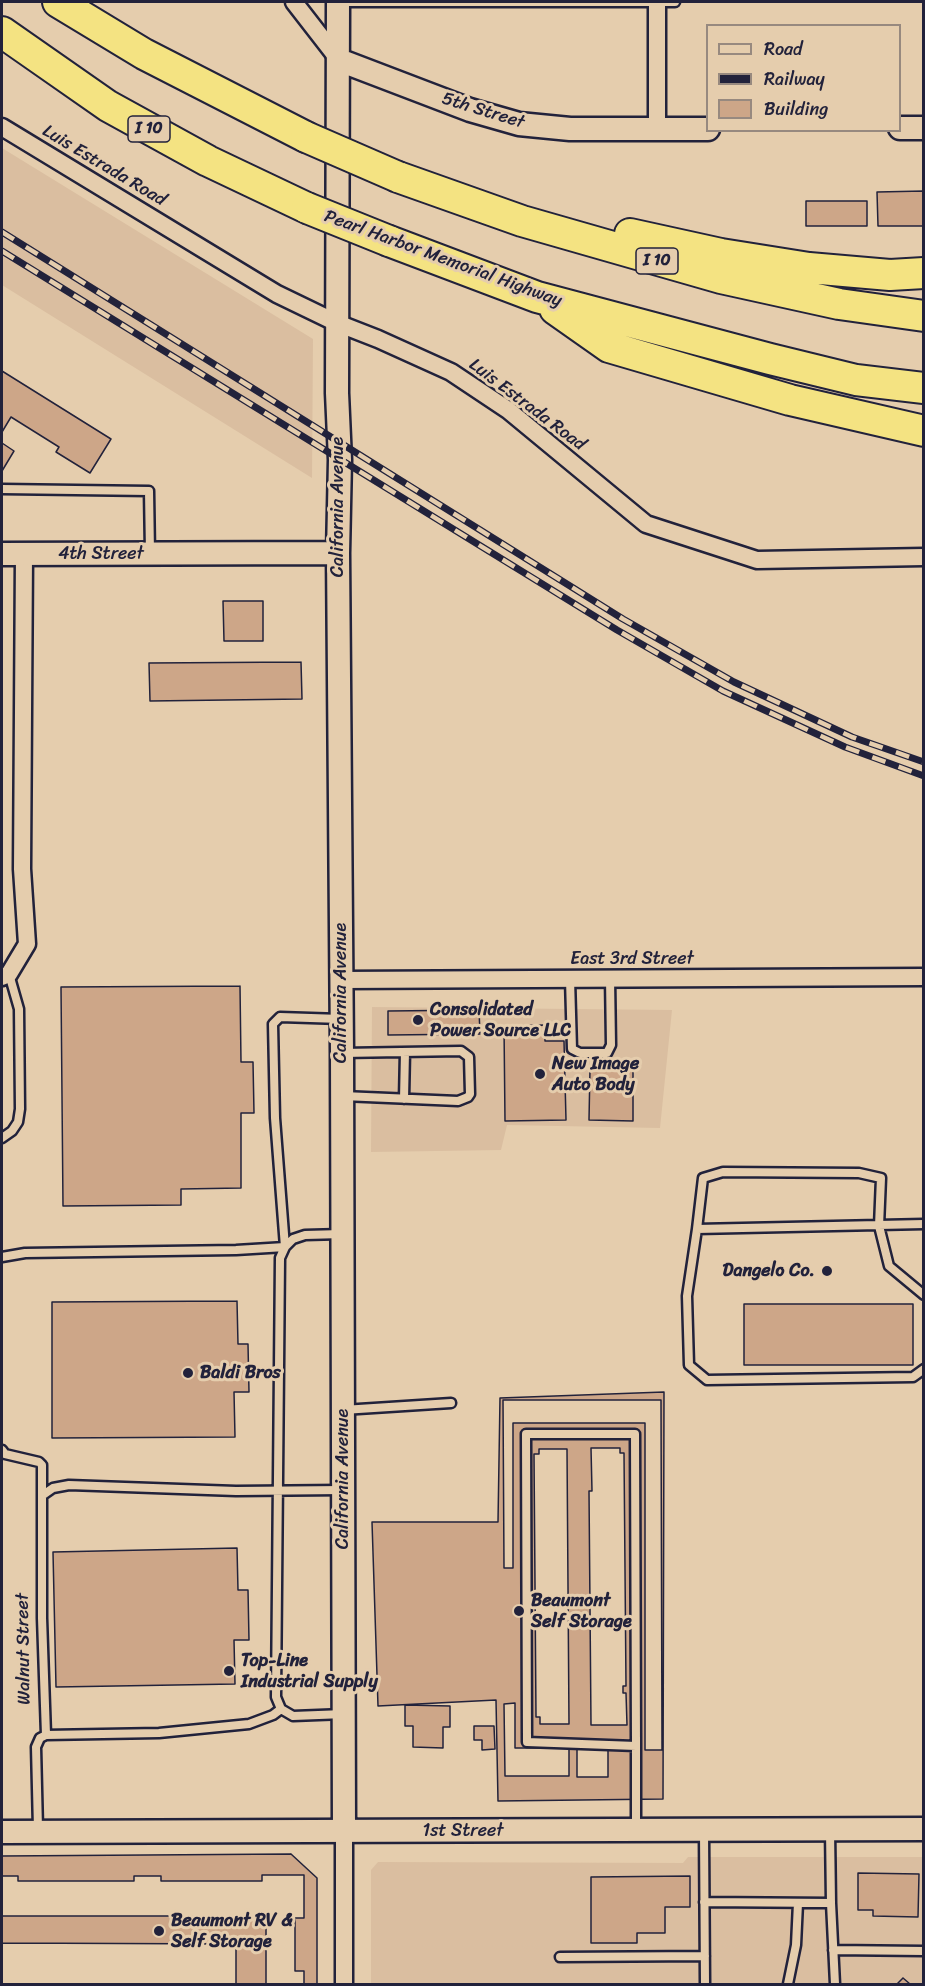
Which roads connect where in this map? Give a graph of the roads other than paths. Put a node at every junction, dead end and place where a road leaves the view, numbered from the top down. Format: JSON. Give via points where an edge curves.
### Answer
{"nodes":[{"id":1,"x":58,"y":2,"type":"edge"},
{"id":2,"x":294,"y":2,"type":"edge"},
{"id":3,"x":338,"y":2,"type":"edge"},
{"id":4,"x":500,"y":2,"type":"edge"},
{"id":5,"x":657,"y":2,"type":"edge"},
{"id":6,"x":675,"y":2,"type":"edge"},
{"id":7,"x":2,"y":32,"type":"edge"},
{"id":8,"x":339,"y":60,"type":"junction"},
{"id":9,"x":2,"y":127,"type":"edge"},
{"id":10,"x":901,"y":128,"type":"edge"},
{"id":11,"x":924,"y":128,"type":"edge"},
{"id":12,"x":657,"y":129,"type":"junction"},
{"id":13,"x":706,"y":129,"type":"edge"},
{"id":14,"x":427,"y":189,"type":"junction"},
{"id":15,"x":924,"y":273,"type":"edge"},
{"id":16,"x":537,"y":297,"type":"junction"},
{"id":17,"x":924,"y":316,"type":"edge"},
{"id":18,"x":337,"y":323,"type":"junction"},
{"id":19,"x":924,"y":388,"type":"edge"},
{"id":20,"x":924,"y":431,"type":"edge"},
{"id":21,"x":2,"y":489,"type":"edge"},
{"id":22,"x":338,"y":553,"type":"junction"},
{"id":23,"x":13,"y":554,"type":"edge"},
{"id":24,"x":150,"y":554,"type":"junction"},
{"id":25,"x":924,"y":557,"type":"edge"},
{"id":26,"x":5,"y":975,"type":"edge"},
{"id":27,"x":924,"y":977,"type":"edge"},
{"id":28,"x":610,"y":978,"type":"junction"},
{"id":29,"x":570,"y":979,"type":"junction"},
{"id":30,"x":341,"y":980,"type":"junction"},
{"id":31,"x":341,"y":1019,"type":"junction"},
{"id":32,"x":405,"y":1052,"type":"junction"},
{"id":33,"x":342,"y":1053,"type":"junction"},
{"id":34,"x":342,"y":1096,"type":"junction"},
{"id":35,"x":404,"y":1099,"type":"junction"},
{"id":36,"x":4,"y":1137,"type":"edge"},
{"id":37,"x":924,"y":1224,"type":"edge"},
{"id":38,"x":879,"y":1226,"type":"junction"},
{"id":39,"x":698,"y":1229,"type":"junction"},
{"id":40,"x":342,"y":1234,"type":"junction"},
{"id":41,"x":285,"y":1247,"type":"junction"},
{"id":42,"x":2,"y":1257,"type":"edge"},
{"id":43,"x":924,"y":1295,"type":"edge"},
{"id":44,"x":924,"y":1369,"type":"edge"},
{"id":45,"x":451,"y":1403,"type":"dead end"},
{"id":46,"x":343,"y":1410,"type":"junction"},
{"id":47,"x":2,"y":1450,"type":"edge"},
{"id":48,"x":277,"y":1490,"type":"junction"},
{"id":49,"x":343,"y":1490,"type":"junction"},
{"id":50,"x":43,"y":1495,"type":"junction"},
{"id":51,"x":281,"y":1709,"type":"junction"},
{"id":52,"x":344,"y":1714,"type":"junction"},
{"id":53,"x":46,"y":1735,"type":"junction"},
{"id":54,"x":636,"y":1746,"type":"junction"},
{"id":55,"x":830,"y":1829,"type":"junction"},
{"id":56,"x":924,"y":1829,"type":"edge"},
{"id":57,"x":636,"y":1830,"type":"junction"},
{"id":58,"x":704,"y":1830,"type":"junction"},
{"id":59,"x":344,"y":1831,"type":"junction"},
{"id":60,"x":2,"y":1832,"type":"edge"},
{"id":61,"x":38,"y":1832,"type":"junction"},
{"id":62,"x":704,"y":1902,"type":"junction"},
{"id":63,"x":798,"y":1903,"type":"junction"},
{"id":64,"x":831,"y":1903,"type":"junction"},
{"id":65,"x":833,"y":1950,"type":"junction"},
{"id":66,"x":924,"y":1951,"type":"edge"},
{"id":67,"x":705,"y":1956,"type":"junction"},
{"id":68,"x":560,"y":1957,"type":"dead end"},
{"id":69,"x":344,"y":1984,"type":"edge"},
{"id":70,"x":705,"y":1984,"type":"edge"},
{"id":71,"x":788,"y":1984,"type":"edge"},
{"id":72,"x":835,"y":1984,"type":"edge"}],
"edges":[{"from":1,"to":14,"type":"highway","number":"I 10","bridge":true,"via":[[144,54],[306,137]]},
{"from":2,"to":8,"type":"street"},
{"from":3,"to":4,"type":"lane"},
{"from":3,"to":8,"type":"street","name":"California Avenue"},
{"from":4,"to":5,"type":"lane"},
{"from":5,"to":6,"type":"lane"},
{"from":5,"to":12,"type":"street"},
{"from":7,"to":16,"type":"highway","name":"Pearl Harbor Memorial Highway","number":"I 10","bridge":true,"via":[[108,106],[208,161],[389,242]]},
{"from":8,"to":12,"type":"street","name":"5th Street","via":[[470,110],[519,124],[570,129]]},
{"from":8,"to":18,"type":"street","name":"California Avenue"},
{"from":9,"to":18,"type":"street","name":"Luis Estrada Road","via":[[277,294]]},
{"from":10,"to":11,"type":"street"},
{"from":12,"to":13,"type":"street","name":"5th Street"},
{"from":14,"to":15,"type":"highway","via":[[721,254],[809,268]]},
{"from":14,"to":17,"type":"highway","number":"I 10","via":[[522,221],[721,278],[838,304]]},
{"from":16,"to":19,"type":"highway","name":"Pearl Harbor Memorial Highway","number":"I 10","via":[[856,380]]},
{"from":16,"to":20,"type":"highway","via":[[609,347],[790,400]]},
{"from":18,"to":22,"type":"street","name":"California Avenue"},
{"from":18,"to":25,"type":"street","name":"Luis Estrada Road","via":[[451,372],[508,411],[646,524],[757,560]]},
{"from":21,"to":24,"type":"lane","via":[[149,491]]},
{"from":22,"to":24,"type":"street","name":"4th Street"},
{"from":22,"to":30,"type":"street","name":"California Avenue"},
{"from":23,"to":24,"type":"street","name":"4th Street"},
{"from":23,"to":26,"type":"street","via":[[27,944]]},
{"from":26,"to":36,"type":"lane","via":[[19,1009],[20,1109],[18,1122]]},
{"from":27,"to":28,"type":"street","name":"East 3rd Street"},
{"from":28,"to":29,"type":"street","name":"East 3rd Street"},
{"from":28,"to":29,"type":"lane","via":[[611,1045],[607,1053],[580,1053],[572,1049]]},
{"from":29,"to":30,"type":"street","name":"East 3rd Street"},
{"from":30,"to":31,"type":"street","name":"California Avenue"},
{"from":31,"to":33,"type":"street","name":"California Avenue"},
{"from":31,"to":41,"type":"lane","via":[[280,1017],[273,1024],[275,1118]]},
{"from":32,"to":33,"type":"lane"},
{"from":32,"to":35,"type":"lane"},
{"from":32,"to":35,"type":"lane","via":[[466,1053],[470,1094],[458,1101]]},
{"from":33,"to":34,"type":"street","name":"California Avenue"},
{"from":34,"to":35,"type":"lane"},
{"from":34,"to":40,"type":"street","name":"California Avenue"},
{"from":37,"to":38,"type":"lane"},
{"from":38,"to":39,"type":"lane"},
{"from":38,"to":39,"type":"lane","via":[[881,1178],[860,1173],[723,1172],[703,1178]]},
{"from":38,"to":43,"type":"lane","via":[[889,1266]]},
{"from":39,"to":44,"type":"lane","via":[[687,1296],[689,1365],[707,1380],[913,1377]]},
{"from":40,"to":41,"type":"lane","via":[[305,1235]]},
{"from":40,"to":46,"type":"street","name":"California Avenue"},
{"from":41,"to":42,"type":"lane","via":[[25,1253]]},
{"from":41,"to":48,"type":"lane","via":[[280,1258]]},
{"from":45,"to":46,"type":"lane"},
{"from":46,"to":49,"type":"street","name":"California Avenue"},
{"from":47,"to":50,"type":"lane","name":"Walnut Street","via":[[4,1454],[42,1465]]},
{"from":48,"to":49,"type":"lane"},
{"from":48,"to":50,"type":"lane","via":[[69,1485]]},
{"from":48,"to":51,"type":"lane","via":[[276,1697]]},
{"from":49,"to":52,"type":"street","name":"California Avenue"},
{"from":50,"to":53,"type":"lane","name":"Walnut Street"},
{"from":51,"to":52,"type":"lane","via":[[293,1716]]},
{"from":51,"to":53,"type":"lane","via":[[249,1724],[159,1733]]},
{"from":52,"to":59,"type":"street","name":"California Avenue"},
{"from":53,"to":61,"type":"lane","name":"Walnut Street","via":[[36,1747]]},
{"from":54,"to":54,"type":"lane","via":[[635,1434],[526,1434],[527,1742]]},
{"from":54,"to":57,"type":"lane"},
{"from":55,"to":56,"type":"street","name":"1st Street"},
{"from":55,"to":58,"type":"street","name":"1st Street"},
{"from":55,"to":64,"type":"lane"},
{"from":57,"to":58,"type":"street","name":"1st Street"},
{"from":57,"to":59,"type":"street","name":"1st Street"},
{"from":58,"to":62,"type":"lane"},
{"from":59,"to":61,"type":"street","name":"1st Street"},
{"from":59,"to":69,"type":"street","name":"California Avenue"},
{"from":60,"to":61,"type":"street","name":"1st Street"},
{"from":62,"to":63,"type":"lane"},
{"from":62,"to":67,"type":"lane"},
{"from":63,"to":64,"type":"lane"},
{"from":63,"to":71,"type":"lane","via":[[796,1945]]},
{"from":64,"to":65,"type":"lane"},
{"from":65,"to":66,"type":"lane"},
{"from":65,"to":72,"type":"lane"},
{"from":67,"to":68,"type":"lane"},
{"from":67,"to":70,"type":"lane"}]}
